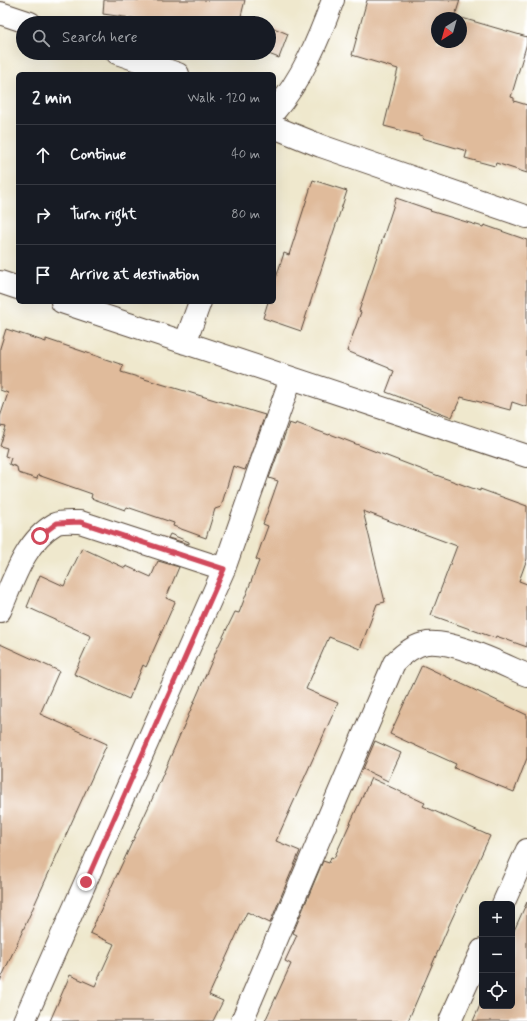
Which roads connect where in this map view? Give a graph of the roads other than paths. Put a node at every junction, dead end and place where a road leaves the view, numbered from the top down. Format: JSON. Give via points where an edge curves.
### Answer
{"nodes":[{"id":1,"x":333,"y":0,"type":"edge"},
{"id":2,"x":0,"y":13,"type":"edge"},
{"id":3,"x":16,"y":18,"type":"edge"},
{"id":4,"x":137,"y":60,"type":"edge"},
{"id":5,"x":172,"y":72,"type":"edge"},
{"id":6,"x":276,"y":110,"type":"edge"},
{"id":7,"x":276,"y":128,"type":"edge"},
{"id":8,"x":527,"y":217,"type":"edge"},
{"id":9,"x":0,"y":282,"type":"edge"},
{"id":10,"x":16,"y":287,"type":"edge"},
{"id":11,"x":68,"y":304,"type":"edge"},
{"id":12,"x":199,"y":304,"type":"edge"},
{"id":13,"x":185,"y":343,"type":"junction"},
{"id":14,"x":291,"y":378,"type":"junction"},
{"id":15,"x":527,"y":456,"type":"edge"},
{"id":16,"x":224,"y":569,"type":"junction"},
{"id":17,"x":0,"y":611,"type":"edge"},
{"id":18,"x":527,"y":675,"type":"edge"},
{"id":19,"x":527,"y":850,"type":"edge"},
{"id":20,"x":504,"y":901,"type":"edge"},
{"id":21,"x":479,"y":957,"type":"edge"},
{"id":22,"x":24,"y":1021,"type":"edge"},
{"id":23,"x":242,"y":1021,"type":"edge"},
{"id":24,"x":450,"y":1021,"type":"edge"}],
"edges":[{"from":1,"to":6,"type":"street","via":[[315,49],[289,94]]},
{"from":2,"to":3,"type":"street"},
{"from":4,"to":5,"type":"street"},
{"from":7,"to":8,"type":"street","via":[[321,146]]},
{"from":9,"to":10,"type":"street"},
{"from":11,"to":13,"type":"street"},
{"from":12,"to":13,"type":"street"},
{"from":13,"to":14,"type":"street"},
{"from":14,"to":15,"type":"street"},
{"from":14,"to":16,"type":"street"},
{"from":16,"to":17,"type":"street","via":[[80,522],[57,523],[40,536],[22,560]]},
{"from":16,"to":22,"type":"street"},
{"from":18,"to":23,"type":"street","via":[[447,643],[426,643],[406,651],[394,664]]},
{"from":19,"to":20,"type":"street"},
{"from":21,"to":24,"type":"street"}]}
